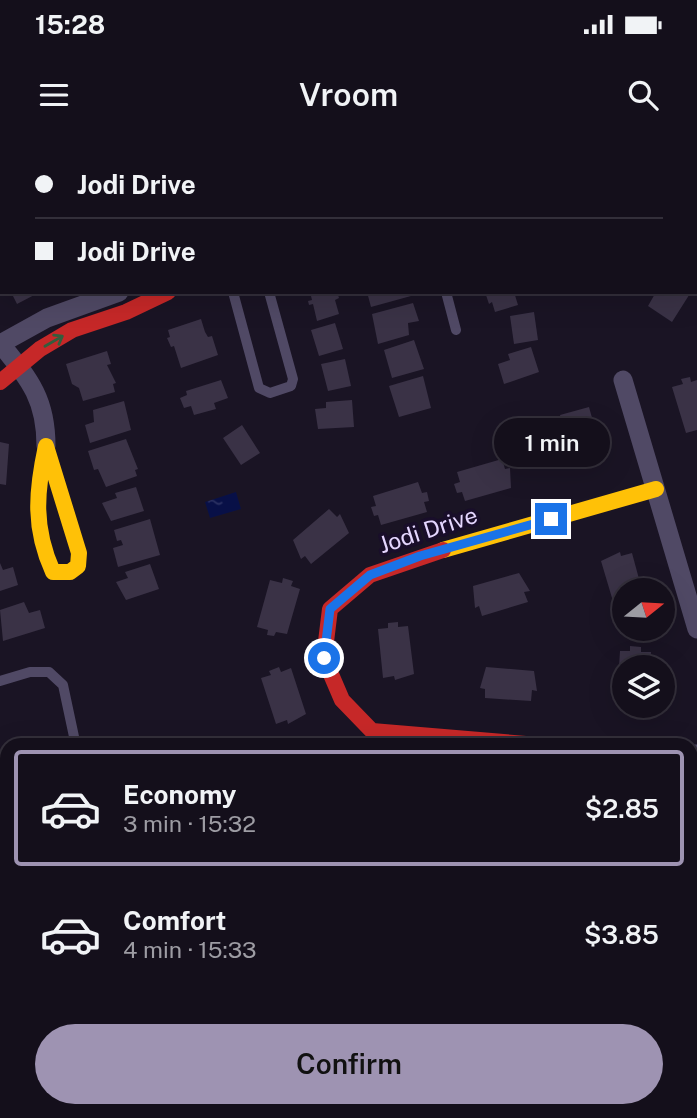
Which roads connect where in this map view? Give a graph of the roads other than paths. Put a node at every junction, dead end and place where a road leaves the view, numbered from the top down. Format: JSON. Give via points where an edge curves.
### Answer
{"nodes":[{"id":1,"x":113,"y":294,"type":"edge"},
{"id":2,"x":164,"y":294,"type":"edge"},
{"id":3,"x":234,"y":294,"type":"edge"},
{"id":4,"x":270,"y":294,"type":"edge"},
{"id":5,"x":447,"y":294,"type":"edge"},
{"id":6,"x":456,"y":330,"type":"dead end"},
{"id":7,"x":0,"y":343,"type":"edge"},
{"id":8,"x":18,"y":366,"type":"junction"},
{"id":9,"x":623,"y":380,"type":"dead end"},
{"id":10,"x":0,"y":382,"type":"edge"},
{"id":11,"x":46,"y":446,"type":"junction"},
{"id":12,"x":656,"y":489,"type":"junction"},
{"id":13,"x":697,"y":629,"type":"edge"},
{"id":14,"x":0,"y":681,"type":"edge"},
{"id":15,"x":74,"y":738,"type":"edge"},
{"id":16,"x":455,"y":738,"type":"edge"}],
"edges":[{"from":1,"to":7,"type":"street","via":[[47,318]]},
{"from":8,"to":2,"type":"street","one_way":true,"via":[[72,330]]},
{"from":3,"to":4,"type":"lane","via":[[259,388],[270,393],[291,386],[293,379]]},
{"from":5,"to":6,"type":"lane"},
{"from":7,"to":8,"type":"street"},
{"from":8,"to":10,"type":"street"},
{"from":8,"to":11,"type":"street","via":[[46,419]]},
{"from":9,"to":12,"type":"street"},
{"from":11,"to":11,"type":"street","via":[[79,553],[78,566],[70,572],[53,572],[35,525],[35,499]]},
{"from":12,"to":13,"type":"street"},
{"from":12,"to":16,"type":"street","name":"Jodi Drive","via":[[420,556],[370,575],[330,609],[324,658],[342,699],[372,731]]},
{"from":14,"to":15,"type":"lane","via":[[49,672],[64,685]]}]}
